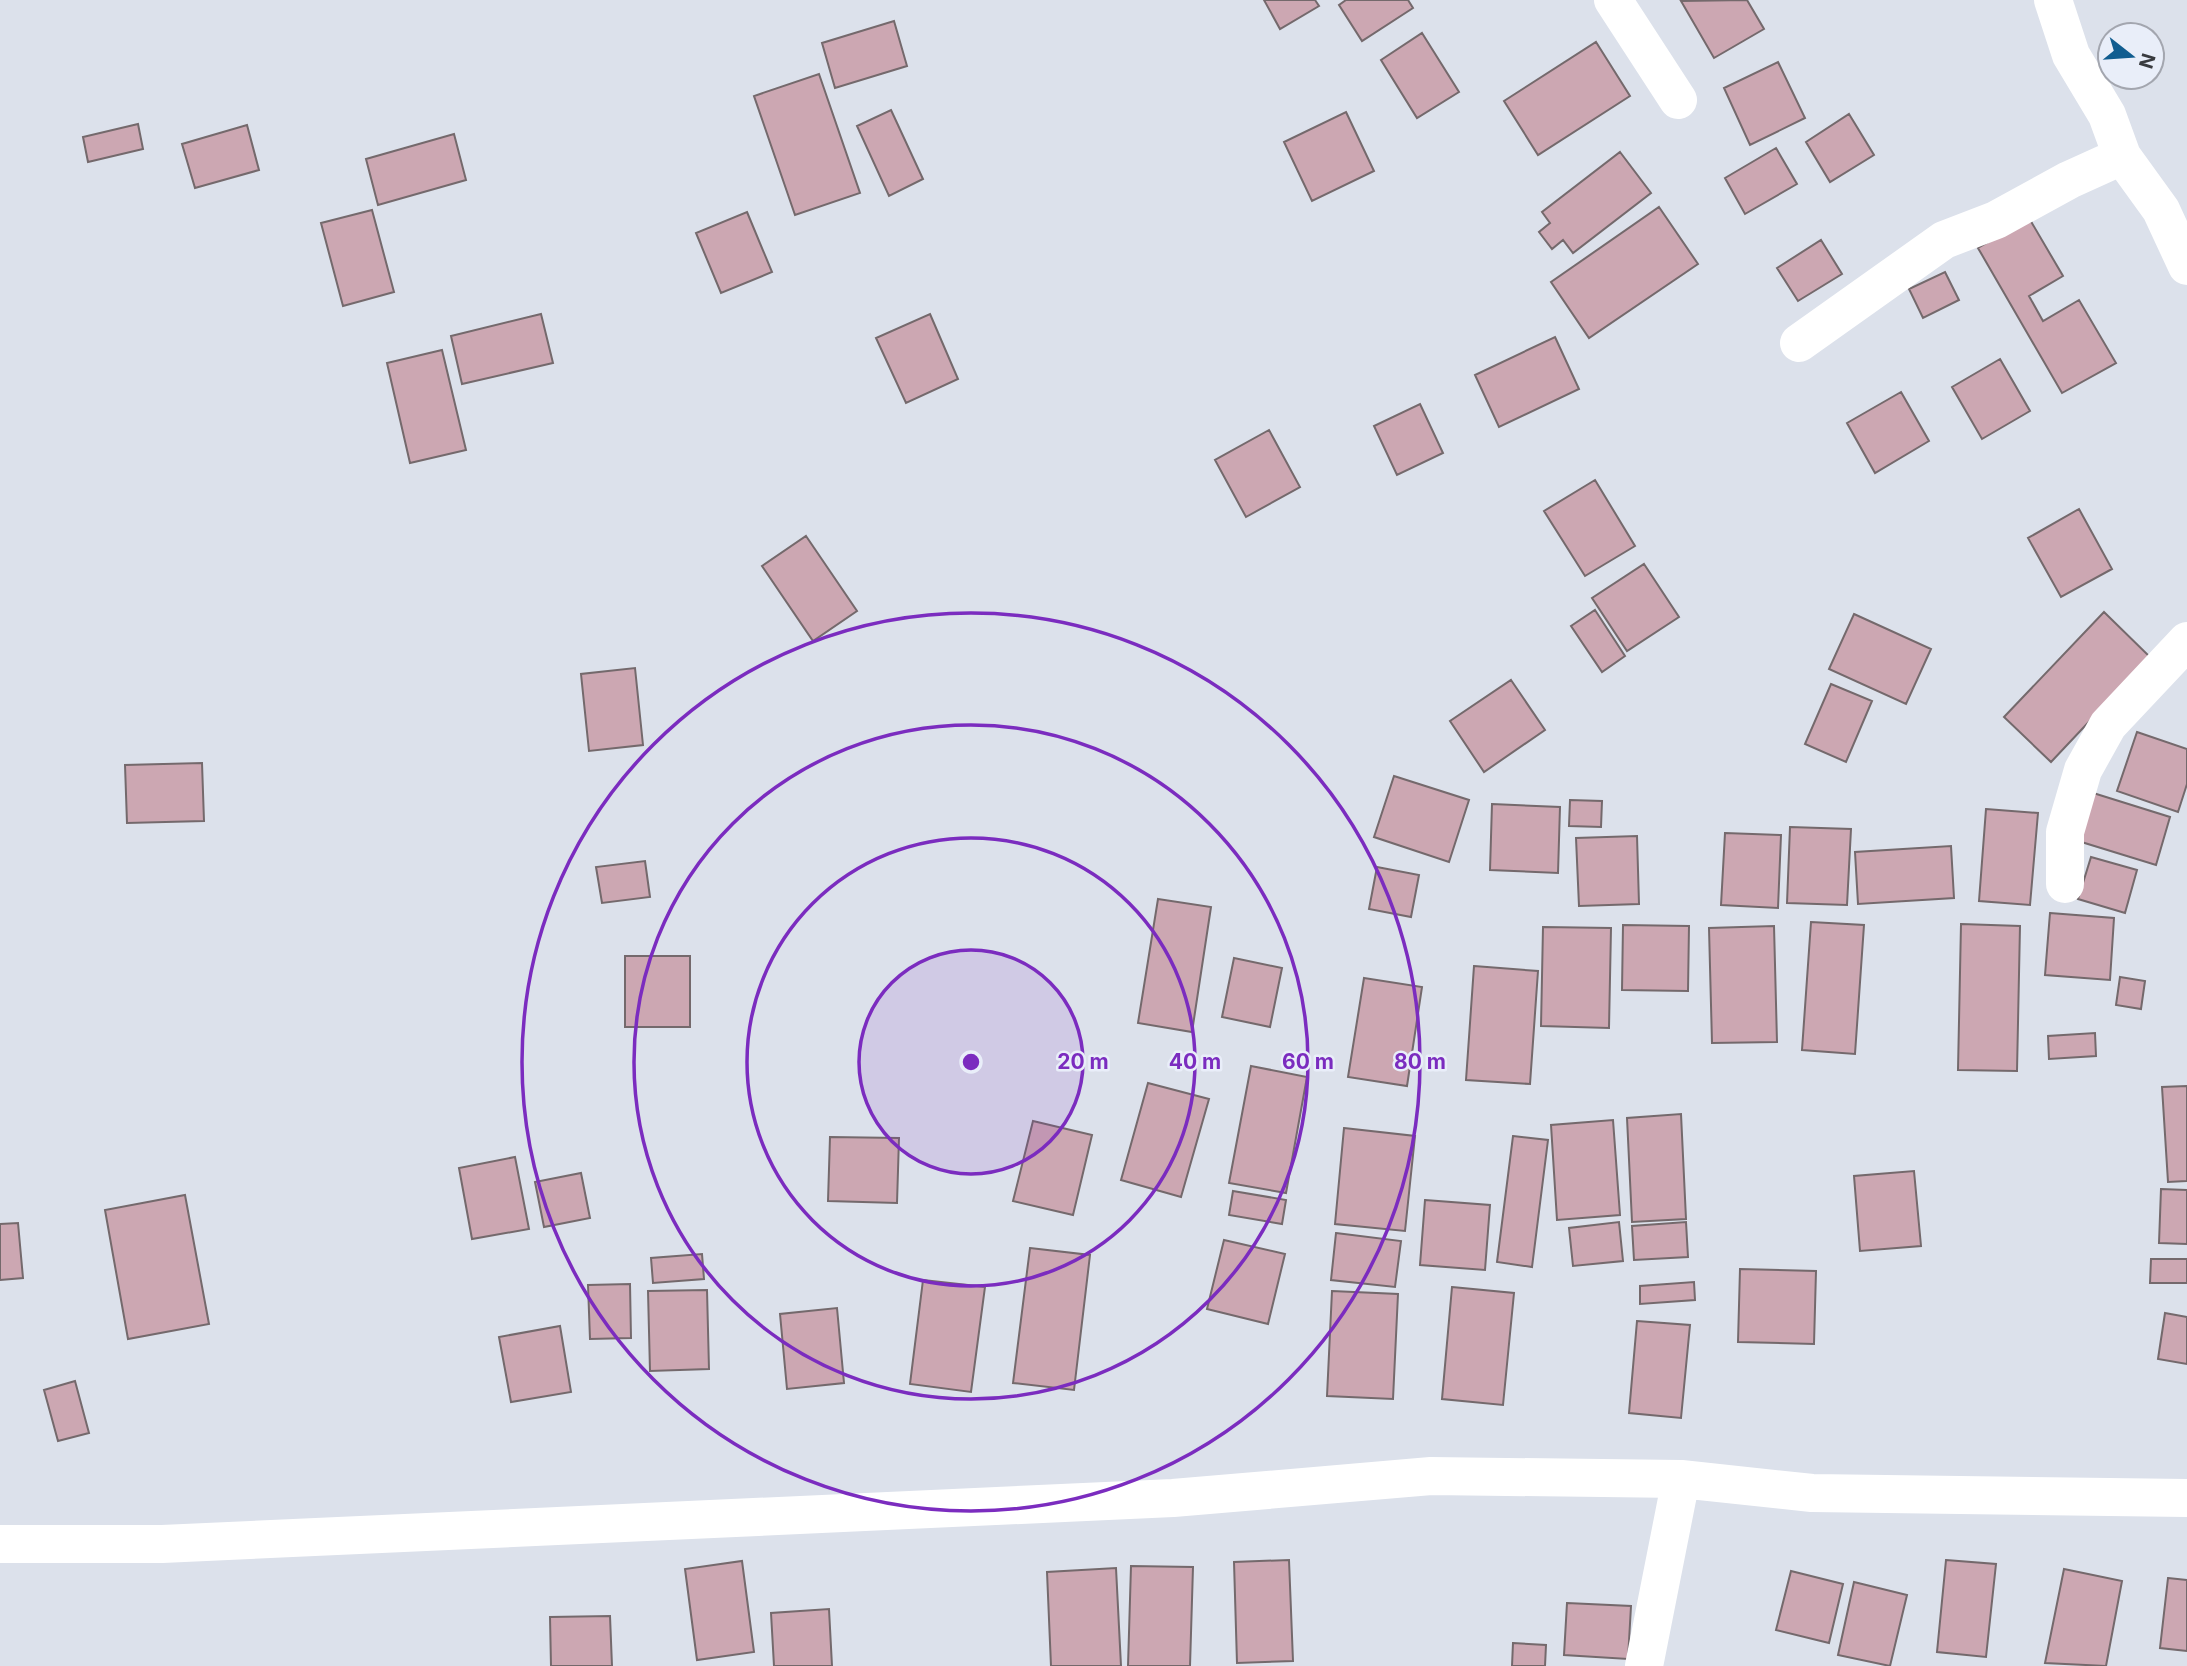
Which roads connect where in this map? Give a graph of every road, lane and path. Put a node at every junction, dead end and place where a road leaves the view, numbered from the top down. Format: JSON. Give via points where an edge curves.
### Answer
{"nodes":[{"id":1,"x":1613,"y":0,"type":"edge"},
{"id":2,"x":2053,"y":0,"type":"edge"},
{"id":3,"x":1678,"y":100,"type":"dead end"},
{"id":4,"x":2122,"y":156,"type":"junction"},
{"id":5,"x":2187,"y":265,"type":"edge"},
{"id":6,"x":1799,"y":343,"type":"dead end"},
{"id":7,"x":2187,"y":641,"type":"edge"},
{"id":8,"x":2065,"y":884,"type":"dead end"},
{"id":9,"x":1681,"y":1479,"type":"junction"},
{"id":10,"x":2187,"y":1498,"type":"edge"},
{"id":11,"x":0,"y":1544,"type":"edge"},
{"id":12,"x":1644,"y":1666,"type":"edge"}],
"edges":[{"from":1,"to":3,"type":"street"},
{"from":2,"to":4,"type":"street","via":[[2071,55],[2107,115]]},
{"from":4,"to":5,"type":"street","via":[[2161,210]]},
{"from":4,"to":6,"type":"street","via":[[1996,220],[1944,240]]},
{"from":7,"to":8,"type":"street","via":[[2108,725],[2083,770],[2065,832]]},
{"from":9,"to":10,"type":"street","via":[[1812,1493]]},
{"from":9,"to":11,"type":"street","via":[[1431,1476],[1145,1499],[176,1543]]},
{"from":9,"to":12,"type":"street"}]}
